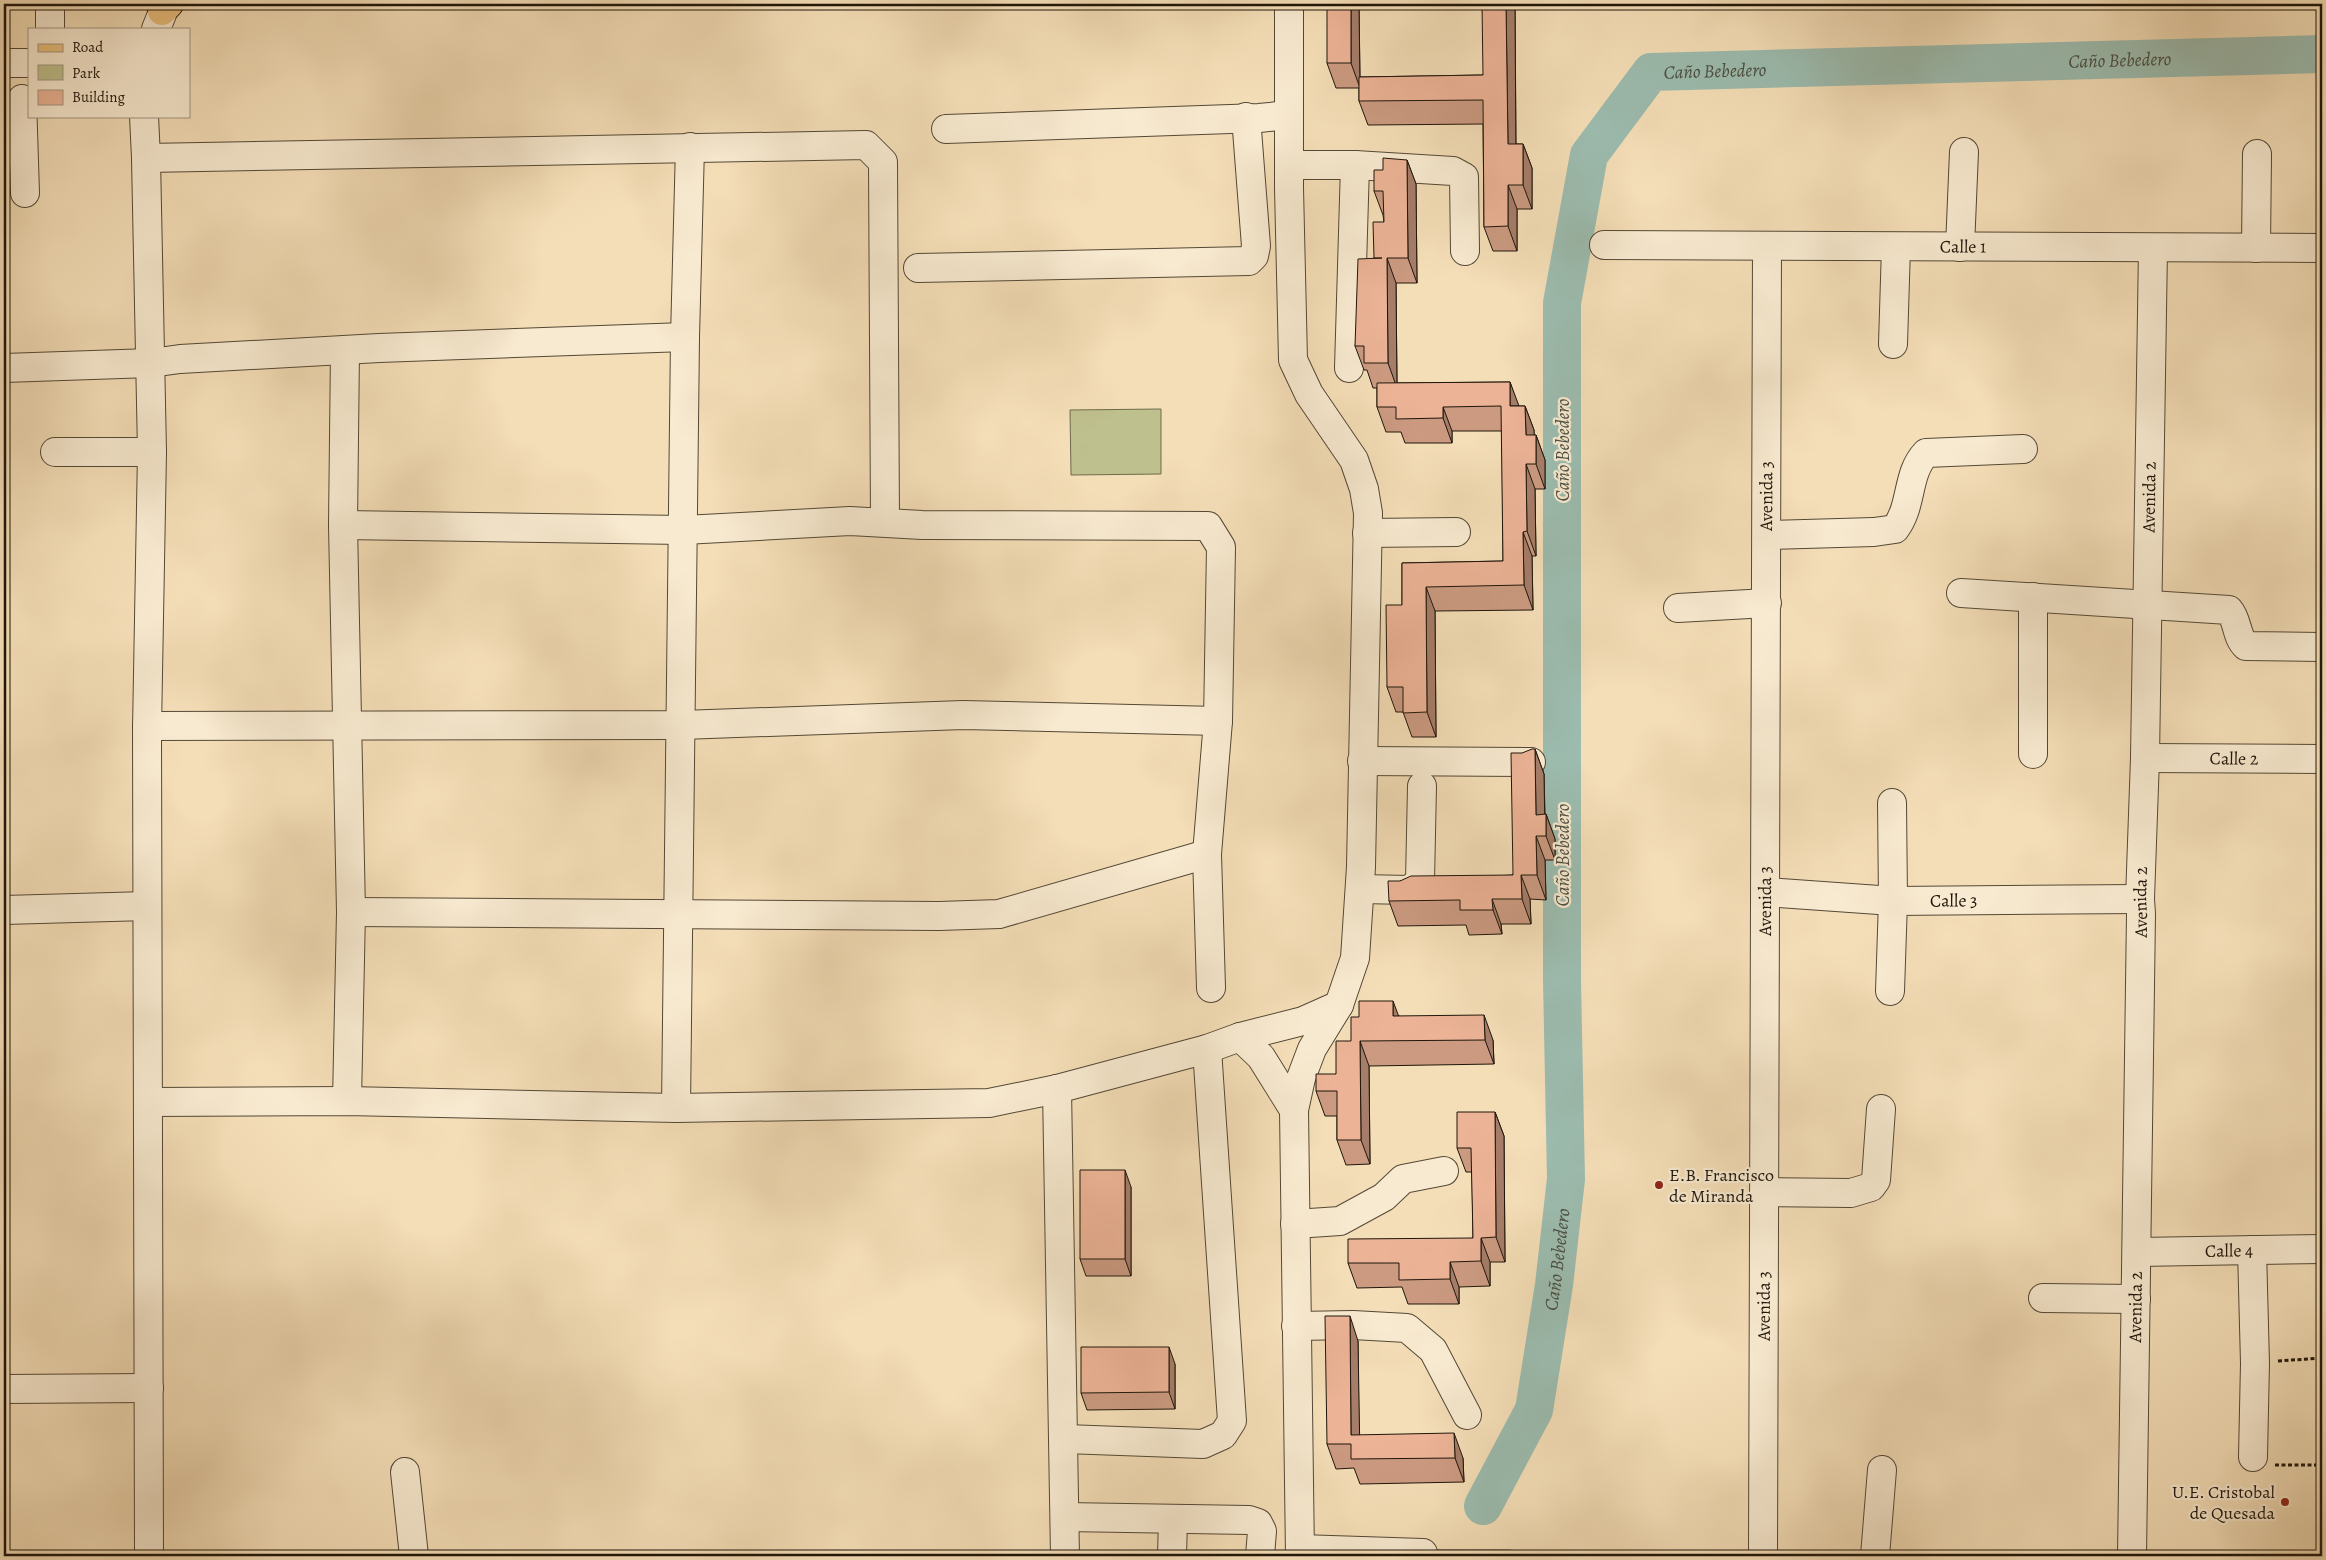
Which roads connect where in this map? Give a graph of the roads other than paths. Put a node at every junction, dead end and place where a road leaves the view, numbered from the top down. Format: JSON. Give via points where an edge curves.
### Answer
{"nodes":[{"id":1,"x":50,"y":4,"type":"edge"},
{"id":2,"x":1289,"y":4,"type":"edge"},
{"id":3,"x":159,"y":10,"type":"edge"},
{"id":4,"x":50,"y":28,"type":"edge"},
{"id":5,"x":144,"y":28,"type":"edge"},
{"id":6,"x":4,"y":62,"type":"edge"},
{"id":7,"x":28,"y":63,"type":"edge"},
{"id":8,"x":18,"y":99,"type":"edge"},
{"id":9,"x":1289,"y":115,"type":"junction"},
{"id":10,"x":1246,"y":117,"type":"junction"},
{"id":11,"x":144,"y":118,"type":"edge"},
{"id":12,"x":946,"y":129,"type":"dead end"},
{"id":13,"x":690,"y":147,"type":"junction"},
{"id":14,"x":1964,"y":152,"type":"dead end"},
{"id":15,"x":2257,"y":154,"type":"dead end"},
{"id":16,"x":146,"y":158,"type":"junction"},
{"id":17,"x":1289,"y":165,"type":"junction"},
{"id":18,"x":1355,"y":165,"type":"junction"},
{"id":19,"x":25,"y":194,"type":"dead end"},
{"id":20,"x":1604,"y":246,"type":"dead end"},
{"id":21,"x":1767,"y":246,"type":"junction"},
{"id":22,"x":1896,"y":247,"type":"junction"},
{"id":23,"x":1960,"y":247,"type":"junction"},
{"id":24,"x":2153,"y":248,"type":"junction"},
{"id":25,"x":2256,"y":248,"type":"junction"},
{"id":26,"x":2322,"y":248,"type":"edge"},
{"id":27,"x":1464,"y":251,"type":"dead end"},
{"id":28,"x":918,"y":268,"type":"dead end"},
{"id":29,"x":685,"y":337,"type":"junction"},
{"id":30,"x":1893,"y":344,"type":"dead end"},
{"id":31,"x":346,"y":350,"type":"junction"},
{"id":32,"x":151,"y":363,"type":"junction"},
{"id":33,"x":4,"y":368,"type":"edge"},
{"id":34,"x":1349,"y":368,"type":"dead end"},
{"id":35,"x":2023,"y":448,"type":"dead end"},
{"id":36,"x":55,"y":452,"type":"dead end"},
{"id":37,"x":152,"y":452,"type":"junction"},
{"id":38,"x":885,"y":522,"type":"junction"},
{"id":39,"x":343,"y":525,"type":"junction"},
{"id":40,"x":684,"y":530,"type":"junction"},
{"id":41,"x":1456,"y":532,"type":"dead end"},
{"id":42,"x":1367,"y":533,"type":"junction"},
{"id":43,"x":1767,"y":535,"type":"junction"},
{"id":44,"x":1960,"y":593,"type":"dead end"},
{"id":45,"x":2033,"y":597,"type":"junction"},
{"id":46,"x":1767,"y":603,"type":"junction"},
{"id":47,"x":2148,"y":605,"type":"junction"},
{"id":48,"x":1678,"y":608,"type":"dead end"},
{"id":49,"x":2322,"y":647,"type":"edge"},
{"id":50,"x":1218,"y":720,"type":"junction"},
{"id":51,"x":348,"y":725,"type":"junction"},
{"id":52,"x":682,"y":725,"type":"junction"},
{"id":53,"x":147,"y":726,"type":"junction"},
{"id":54,"x":2033,"y":754,"type":"dead end"},
{"id":55,"x":2145,"y":758,"type":"junction"},
{"id":56,"x":2322,"y":760,"type":"edge"},
{"id":57,"x":1362,"y":761,"type":"junction"},
{"id":58,"x":1531,"y":762,"type":"edge"},
{"id":59,"x":1422,"y":786,"type":"dead end"},
{"id":60,"x":1892,"y":803,"type":"dead end"},
{"id":61,"x":1207,"y":854,"type":"junction"},
{"id":62,"x":1360,"y":889,"type":"junction"},
{"id":63,"x":1766,"y":892,"type":"junction"},
{"id":64,"x":2140,"y":899,"type":"junction"},
{"id":65,"x":1894,"y":901,"type":"junction"},
{"id":66,"x":147,"y":906,"type":"junction"},
{"id":67,"x":4,"y":910,"type":"edge"},
{"id":68,"x":351,"y":912,"type":"junction"},
{"id":69,"x":680,"y":915,"type":"junction"},
{"id":70,"x":1211,"y":988,"type":"dead end"},
{"id":71,"x":1890,"y":991,"type":"dead end"},
{"id":72,"x":1339,"y":1005,"type":"junction"},
{"id":73,"x":1240,"y":1037,"type":"junction"},
{"id":74,"x":1207,"y":1049,"type":"junction"},
{"id":75,"x":1058,"y":1089,"type":"junction"},
{"id":76,"x":346,"y":1101,"type":"junction"},
{"id":77,"x":149,"y":1102,"type":"junction"},
{"id":78,"x":676,"y":1108,"type":"junction"},
{"id":79,"x":1881,"y":1109,"type":"dead end"},
{"id":80,"x":1294,"y":1110,"type":"junction"},
{"id":81,"x":1444,"y":1171,"type":"dead end"},
{"id":82,"x":1764,"y":1192,"type":"junction"},
{"id":83,"x":1295,"y":1224,"type":"junction"},
{"id":84,"x":2322,"y":1249,"type":"edge"},
{"id":85,"x":2252,"y":1250,"type":"junction"},
{"id":86,"x":2137,"y":1252,"type":"junction"},
{"id":87,"x":2044,"y":1298,"type":"dead end"},
{"id":88,"x":2136,"y":1299,"type":"junction"},
{"id":89,"x":1296,"y":1326,"type":"junction"},
{"id":90,"x":149,"y":1388,"type":"junction"},
{"id":91,"x":4,"y":1389,"type":"edge"},
{"id":92,"x":1467,"y":1415,"type":"dead end"},
{"id":93,"x":1065,"y":1438,"type":"junction"},
{"id":94,"x":2253,"y":1457,"type":"road end"},
{"id":95,"x":1882,"y":1470,"type":"dead end"},
{"id":96,"x":406,"y":1472,"type":"dead end"},
{"id":97,"x":1065,"y":1517,"type":"junction"},
{"id":98,"x":1173,"y":1520,"type":"junction"},
{"id":99,"x":1300,"y":1553,"type":"edge"},
{"id":100,"x":1423,"y":1553,"type":"dead end"},
{"id":101,"x":150,"y":1556,"type":"edge"},
{"id":102,"x":414,"y":1556,"type":"edge"},
{"id":103,"x":1066,"y":1556,"type":"edge"},
{"id":104,"x":1172,"y":1556,"type":"edge"},
{"id":105,"x":1260,"y":1556,"type":"edge"},
{"id":106,"x":1763,"y":1556,"type":"edge"},
{"id":107,"x":1875,"y":1556,"type":"edge"},
{"id":108,"x":2132,"y":1556,"type":"edge"}],
"edges":[{"from":1,"to":4,"type":"street"},
{"from":2,"to":9,"type":"street"},
{"from":3,"to":5,"type":"street"},
{"from":6,"to":7,"type":"street"},
{"from":8,"to":19,"type":"street"},
{"from":9,"to":10,"type":"street"},
{"from":9,"to":17,"type":"street"},
{"from":10,"to":12,"type":"street"},
{"from":10,"to":28,"type":"street","via":[[1256,246],[1249,261]]},
{"from":11,"to":16,"type":"street"},
{"from":13,"to":16,"type":"street"},
{"from":13,"to":29,"type":"street"},
{"from":13,"to":38,"type":"street","via":[[866,145],[883,162]]},
{"from":14,"to":23,"type":"street"},
{"from":15,"to":25,"type":"street"},
{"from":16,"to":32,"type":"street"},
{"from":17,"to":18,"type":"street"},
{"from":17,"to":42,"type":"street","via":[[1293,360],[1309,394],[1354,460],[1364,489]]},
{"from":18,"to":27,"type":"street","via":[[1453,171],[1464,177]]},
{"from":18,"to":34,"type":"street"},
{"from":20,"to":21,"type":"street","name":"Calle 1"},
{"from":21,"to":22,"type":"street","name":"Calle 1"},
{"from":21,"to":43,"type":"street","name":"Avenida 3"},
{"from":22,"to":23,"type":"street","name":"Calle 1"},
{"from":22,"to":30,"type":"street"},
{"from":23,"to":24,"type":"street","name":"Calle 1"},
{"from":24,"to":25,"type":"street","name":"Calle 1"},
{"from":24,"to":47,"type":"street","name":"Avenida 2"},
{"from":25,"to":26,"type":"street","name":"Calle 1"},
{"from":29,"to":31,"type":"street"},
{"from":29,"to":40,"type":"street"},
{"from":31,"to":32,"type":"street"},
{"from":31,"to":39,"type":"street"},
{"from":32,"to":33,"type":"street"},
{"from":32,"to":37,"type":"street"},
{"from":35,"to":43,"type":"street","via":[[1926,453],[1917,463],[1904,518],[1895,529]]},
{"from":36,"to":37,"type":"street"},
{"from":37,"to":53,"type":"street"},
{"from":38,"to":40,"type":"street"},
{"from":38,"to":50,"type":"street","via":[[922,525],[1208,526],[1221,547]]},
{"from":39,"to":40,"type":"street"},
{"from":39,"to":51,"type":"street"},
{"from":40,"to":52,"type":"street"},
{"from":41,"to":42,"type":"street"},
{"from":42,"to":57,"type":"street"},
{"from":43,"to":46,"type":"street","name":"Avenida 3"},
{"from":44,"to":45,"type":"street"},
{"from":45,"to":47,"type":"street"},
{"from":45,"to":54,"type":"street"},
{"from":46,"to":48,"type":"street"},
{"from":46,"to":63,"type":"street","name":"Avenida 3"},
{"from":47,"to":49,"type":"street","via":[[2229,610],[2246,646]]},
{"from":47,"to":55,"type":"street","name":"Avenida 2"},
{"from":50,"to":52,"type":"street","via":[[964,715]]},
{"from":50,"to":61,"type":"street"},
{"from":51,"to":52,"type":"street"},
{"from":51,"to":53,"type":"street"},
{"from":51,"to":68,"type":"street"},
{"from":52,"to":69,"type":"street"},
{"from":53,"to":66,"type":"street"},
{"from":55,"to":56,"type":"street","name":"Calle 2"},
{"from":55,"to":64,"type":"street","name":"Avenida 2"},
{"from":57,"to":58,"type":"street"},
{"from":57,"to":62,"type":"street"},
{"from":59,"to":62,"type":"street","via":[[1420,881],[1409,890]]},
{"from":60,"to":65,"type":"street"},
{"from":61,"to":69,"type":"street","via":[[999,914]]},
{"from":61,"to":70,"type":"street"},
{"from":62,"to":72,"type":"street","via":[[1355,958]]},
{"from":63,"to":65,"type":"street","name":"Calle 3"},
{"from":63,"to":82,"type":"street","name":"Avenida 3"},
{"from":64,"to":65,"type":"street","name":"Calle 3"},
{"from":64,"to":86,"type":"street","name":"Avenida 2"},
{"from":65,"to":71,"type":"street"},
{"from":66,"to":67,"type":"street"},
{"from":66,"to":77,"type":"street"},
{"from":68,"to":69,"type":"street"},
{"from":68,"to":76,"type":"street"},
{"from":69,"to":78,"type":"street"},
{"from":72,"to":73,"type":"street","via":[[1303,1021]]},
{"from":72,"to":80,"type":"street","via":[[1312,1049]]},
{"from":73,"to":74,"type":"street"},
{"from":73,"to":80,"type":"street","via":[[1261,1057]]},
{"from":74,"to":75,"type":"street"},
{"from":74,"to":93,"type":"street","via":[[1232,1421],[1223,1435],[1203,1444]]},
{"from":75,"to":78,"type":"street","via":[[989,1103]]},
{"from":75,"to":93,"type":"street"},
{"from":76,"to":77,"type":"street"},
{"from":76,"to":78,"type":"street"},
{"from":77,"to":90,"type":"street"},
{"from":79,"to":82,"type":"street","via":[[1876,1180],[1871,1187],[1851,1194]]},
{"from":80,"to":83,"type":"street"},
{"from":81,"to":83,"type":"street","via":[[1403,1179],[1384,1197],[1340,1221]]},
{"from":82,"to":106,"type":"street","name":"Avenida 3"},
{"from":83,"to":89,"type":"street"},
{"from":84,"to":85,"type":"street","name":"Calle 4"},
{"from":85,"to":86,"type":"street","name":"Calle 4"},
{"from":85,"to":94,"type":"street"},
{"from":86,"to":88,"type":"street","name":"Avenida 2"},
{"from":87,"to":88,"type":"street"},
{"from":88,"to":108,"type":"street","name":"Avenida 2"},
{"from":89,"to":92,"type":"street","via":[[1353,1324],[1407,1328],[1433,1350]]},
{"from":89,"to":99,"type":"street"},
{"from":90,"to":91,"type":"street"},
{"from":90,"to":101,"type":"street"},
{"from":93,"to":97,"type":"street"},
{"from":95,"to":107,"type":"street"},
{"from":96,"to":102,"type":"street"},
{"from":97,"to":98,"type":"street"},
{"from":97,"to":103,"type":"street"},
{"from":98,"to":104,"type":"street"},
{"from":98,"to":105,"type":"street","via":[[1249,1520],[1258,1523],[1262,1531]]},
{"from":99,"to":100,"type":"street"}]}
